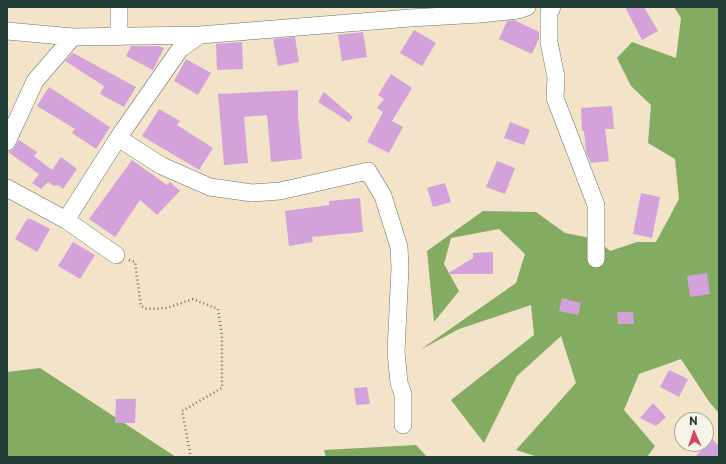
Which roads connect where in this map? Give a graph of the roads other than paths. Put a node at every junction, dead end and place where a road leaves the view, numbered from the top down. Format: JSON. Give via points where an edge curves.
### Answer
{"nodes":[{"id":1,"x":119,"y":7,"type":"edge"},
{"id":2,"x":527,"y":7,"type":"edge"},
{"id":3,"x":552,"y":7,"type":"edge"},
{"id":4,"x":7,"y":31,"type":"edge"},
{"id":5,"x":200,"y":35,"type":"junction"},
{"id":6,"x":73,"y":37,"type":"junction"},
{"id":7,"x":119,"y":37,"type":"junction"},
{"id":8,"x":118,"y":138,"type":"junction"},
{"id":9,"x":7,"y":142,"type":"edge"},
{"id":10,"x":7,"y":188,"type":"edge"},
{"id":11,"x":66,"y":220,"type":"junction"},
{"id":12,"x":116,"y":255,"type":"road end"},
{"id":13,"x":596,"y":259,"type":"dead end"},
{"id":14,"x":403,"y":424,"type":"dead end"}],
"edges":[{"from":1,"to":7,"type":"street"},
{"from":2,"to":5,"type":"street","via":[[480,14]]},
{"from":3,"to":13,"type":"street","via":[[549,12],[549,42],[556,77],[555,98],[596,205]]},
{"from":4,"to":6,"type":"street"},
{"from":5,"to":7,"type":"street"},
{"from":5,"to":8,"type":"street","via":[[180,49]]},
{"from":6,"to":7,"type":"street"},
{"from":6,"to":9,"type":"street","via":[[35,81]]},
{"from":8,"to":11,"type":"street"},
{"from":8,"to":14,"type":"street","via":[[162,166],[210,187],[252,193],[280,190],[368,171],[383,196],[399,247],[396,352],[399,383],[403,394]]},
{"from":10,"to":11,"type":"street"},
{"from":11,"to":12,"type":"street"}]}
